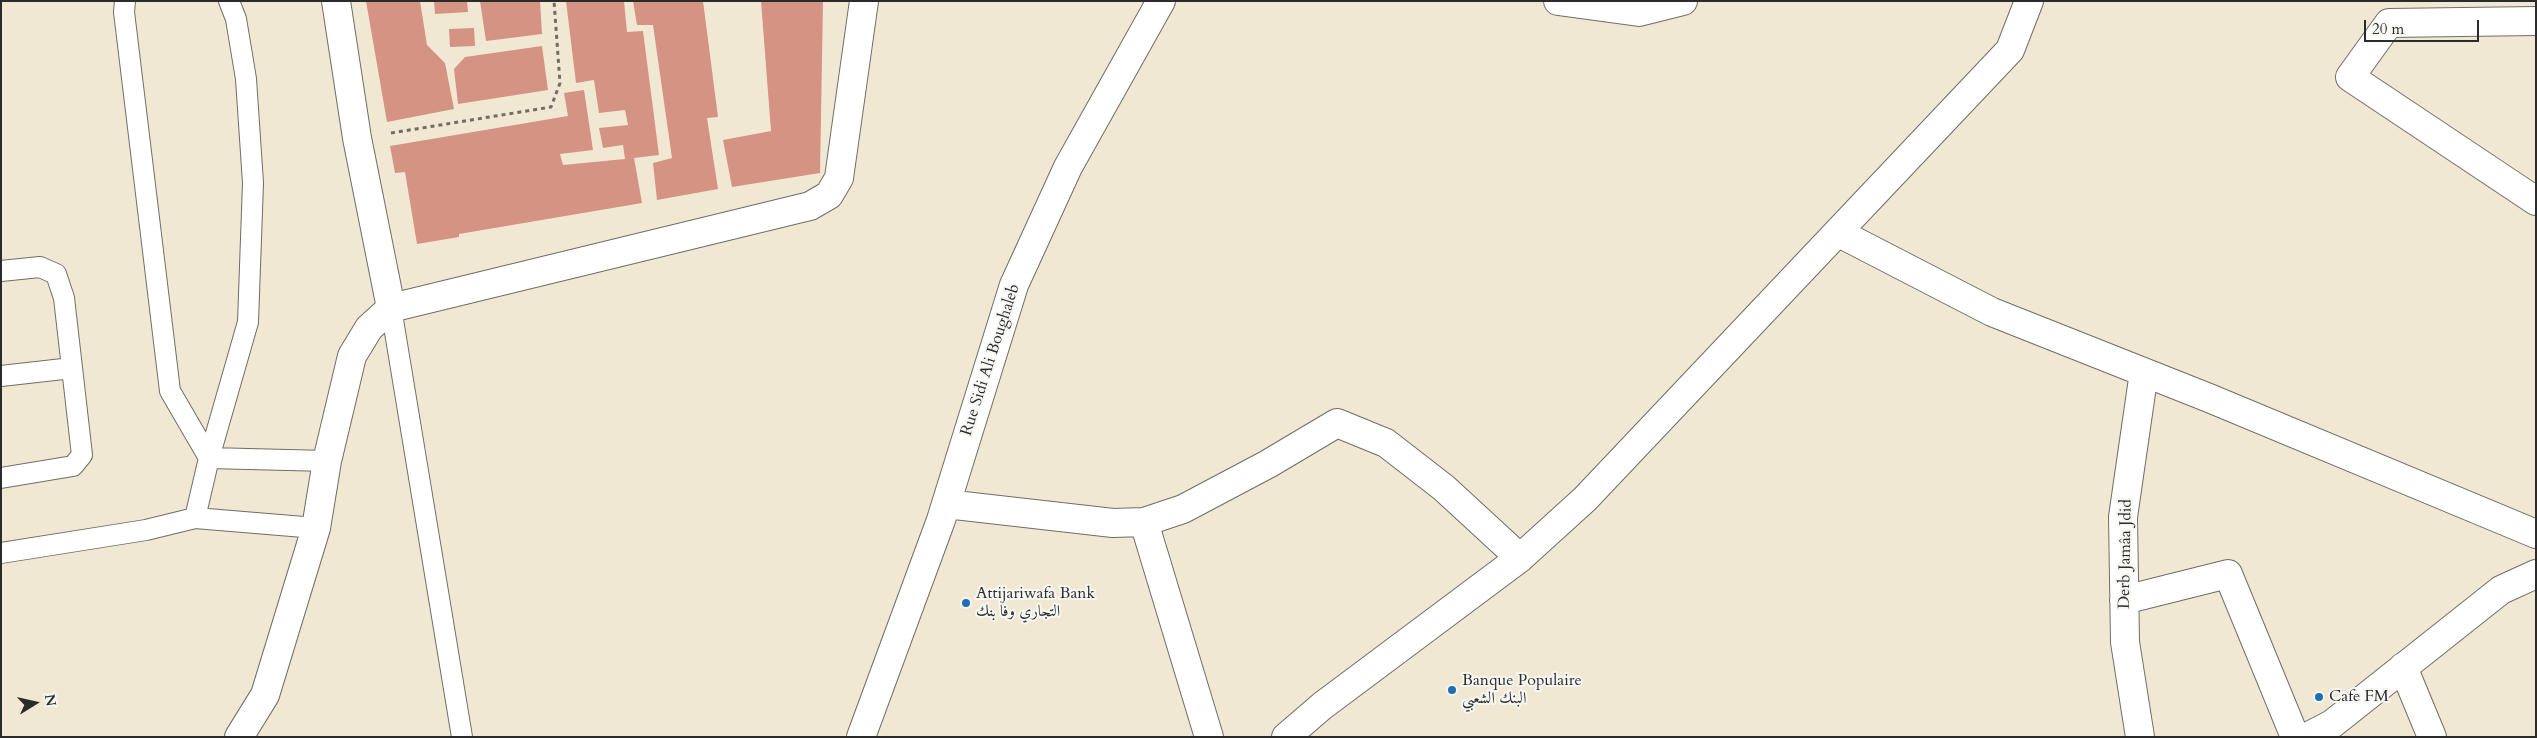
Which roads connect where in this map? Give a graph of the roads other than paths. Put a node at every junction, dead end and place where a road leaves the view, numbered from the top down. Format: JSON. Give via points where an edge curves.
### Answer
{"nodes":[{"id":1,"x":125,"y":1,"type":"edge"},
{"id":2,"x":229,"y":1,"type":"edge"},
{"id":3,"x":336,"y":1,"type":"edge"},
{"id":4,"x":864,"y":1,"type":"edge"},
{"id":5,"x":1161,"y":1,"type":"edge"},
{"id":6,"x":1558,"y":1,"type":"edge"},
{"id":7,"x":1683,"y":1,"type":"edge"},
{"id":8,"x":2029,"y":1,"type":"edge"},
{"id":9,"x":2536,"y":21,"type":"edge"},
{"id":10,"x":2536,"y":201,"type":"edge"},
{"id":11,"x":1839,"y":233,"type":"junction"},
{"id":12,"x":1,"y":271,"type":"edge"},
{"id":13,"x":391,"y":308,"type":"junction"},
{"id":14,"x":72,"y":368,"type":"junction"},
{"id":15,"x":2144,"y":372,"type":"junction"},
{"id":16,"x":1,"y":376,"type":"edge"},
{"id":17,"x":209,"y":458,"type":"junction"},
{"id":18,"x":326,"y":461,"type":"junction"},
{"id":19,"x":1,"y":478,"type":"edge"},
{"id":20,"x":946,"y":504,"type":"junction"},
{"id":21,"x":196,"y":518,"type":"junction"},
{"id":22,"x":1144,"y":522,"type":"junction"},
{"id":23,"x":316,"y":528,"type":"junction"},
{"id":24,"x":2536,"y":534,"type":"edge"},
{"id":25,"x":1,"y":553,"type":"edge"},
{"id":26,"x":1520,"y":558,"type":"junction"},
{"id":27,"x":2536,"y":574,"type":"edge"},
{"id":28,"x":2124,"y":600,"type":"junction"},
{"id":29,"x":2402,"y":667,"type":"junction"},
{"id":30,"x":239,"y":737,"type":"edge"},
{"id":31,"x":462,"y":737,"type":"edge"},
{"id":32,"x":861,"y":737,"type":"edge"},
{"id":33,"x":1209,"y":737,"type":"edge"},
{"id":34,"x":1286,"y":737,"type":"edge"},
{"id":35,"x":2140,"y":737,"type":"edge"},
{"id":36,"x":2295,"y":737,"type":"edge"},
{"id":37,"x":2307,"y":737,"type":"edge"},
{"id":38,"x":2432,"y":737,"type":"edge"}],
"edges":[{"from":1,"to":17,"type":"lane","via":[[170,391]]},
{"from":2,"to":17,"type":"lane","via":[[236,19],[246,79],[253,183],[248,322]]},
{"from":3,"to":13,"type":"street","via":[[357,138]]},
{"from":4,"to":13,"type":"street","via":[[839,178],[829,195],[810,206]]},
{"from":5,"to":20,"type":"street","name":"Rue Sidi Ali Boughaleb","via":[[1068,167],[1014,285]]},
{"from":6,"to":7,"type":"street","via":[[1639,12]]},
{"from":8,"to":11,"type":"street","via":[[2010,50]]},
{"from":9,"to":10,"type":"street","via":[[2389,23],[2350,77]]},
{"from":11,"to":15,"type":"street","via":[[1992,312]]},
{"from":11,"to":26,"type":"street","via":[[1585,498]]},
{"from":12,"to":14,"type":"lane","via":[[40,267],[56,274],[64,298]]},
{"from":13,"to":18,"type":"street","via":[[369,328],[352,356]]},
{"from":13,"to":31,"type":"lane"},
{"from":14,"to":16,"type":"lane"},
{"from":14,"to":19,"type":"lane","via":[[82,455],[73,466]]},
{"from":15,"to":24,"type":"street"},
{"from":15,"to":28,"type":"street","name":"Derb Jamâa Jdid","via":[[2123,517]]},
{"from":17,"to":18,"type":"lane"},
{"from":17,"to":21,"type":"lane"},
{"from":18,"to":23,"type":"street"},
{"from":20,"to":22,"type":"street","via":[[1113,523]]},
{"from":20,"to":32,"type":"street","name":"Rue Sidi Ali Boughaleb"},
{"from":21,"to":23,"type":"lane"},
{"from":21,"to":25,"type":"lane","via":[[146,530]]},
{"from":22,"to":26,"type":"street","via":[[1183,509],[1337,423],[1386,443],[1444,488]]},
{"from":22,"to":33,"type":"street"},
{"from":23,"to":30,"type":"street","via":[[265,695]]},
{"from":26,"to":34,"type":"street","via":[[1322,706]]},
{"from":27,"to":29,"type":"street","via":[[2501,590]]},
{"from":28,"to":35,"type":"street","name":"Derb Jamâa Jdid","via":[[2125,642]]},
{"from":28,"to":36,"type":"street","via":[[2228,574]]},
{"from":29,"to":37,"type":"street","via":[[2332,724]]},
{"from":29,"to":38,"type":"street"}]}
